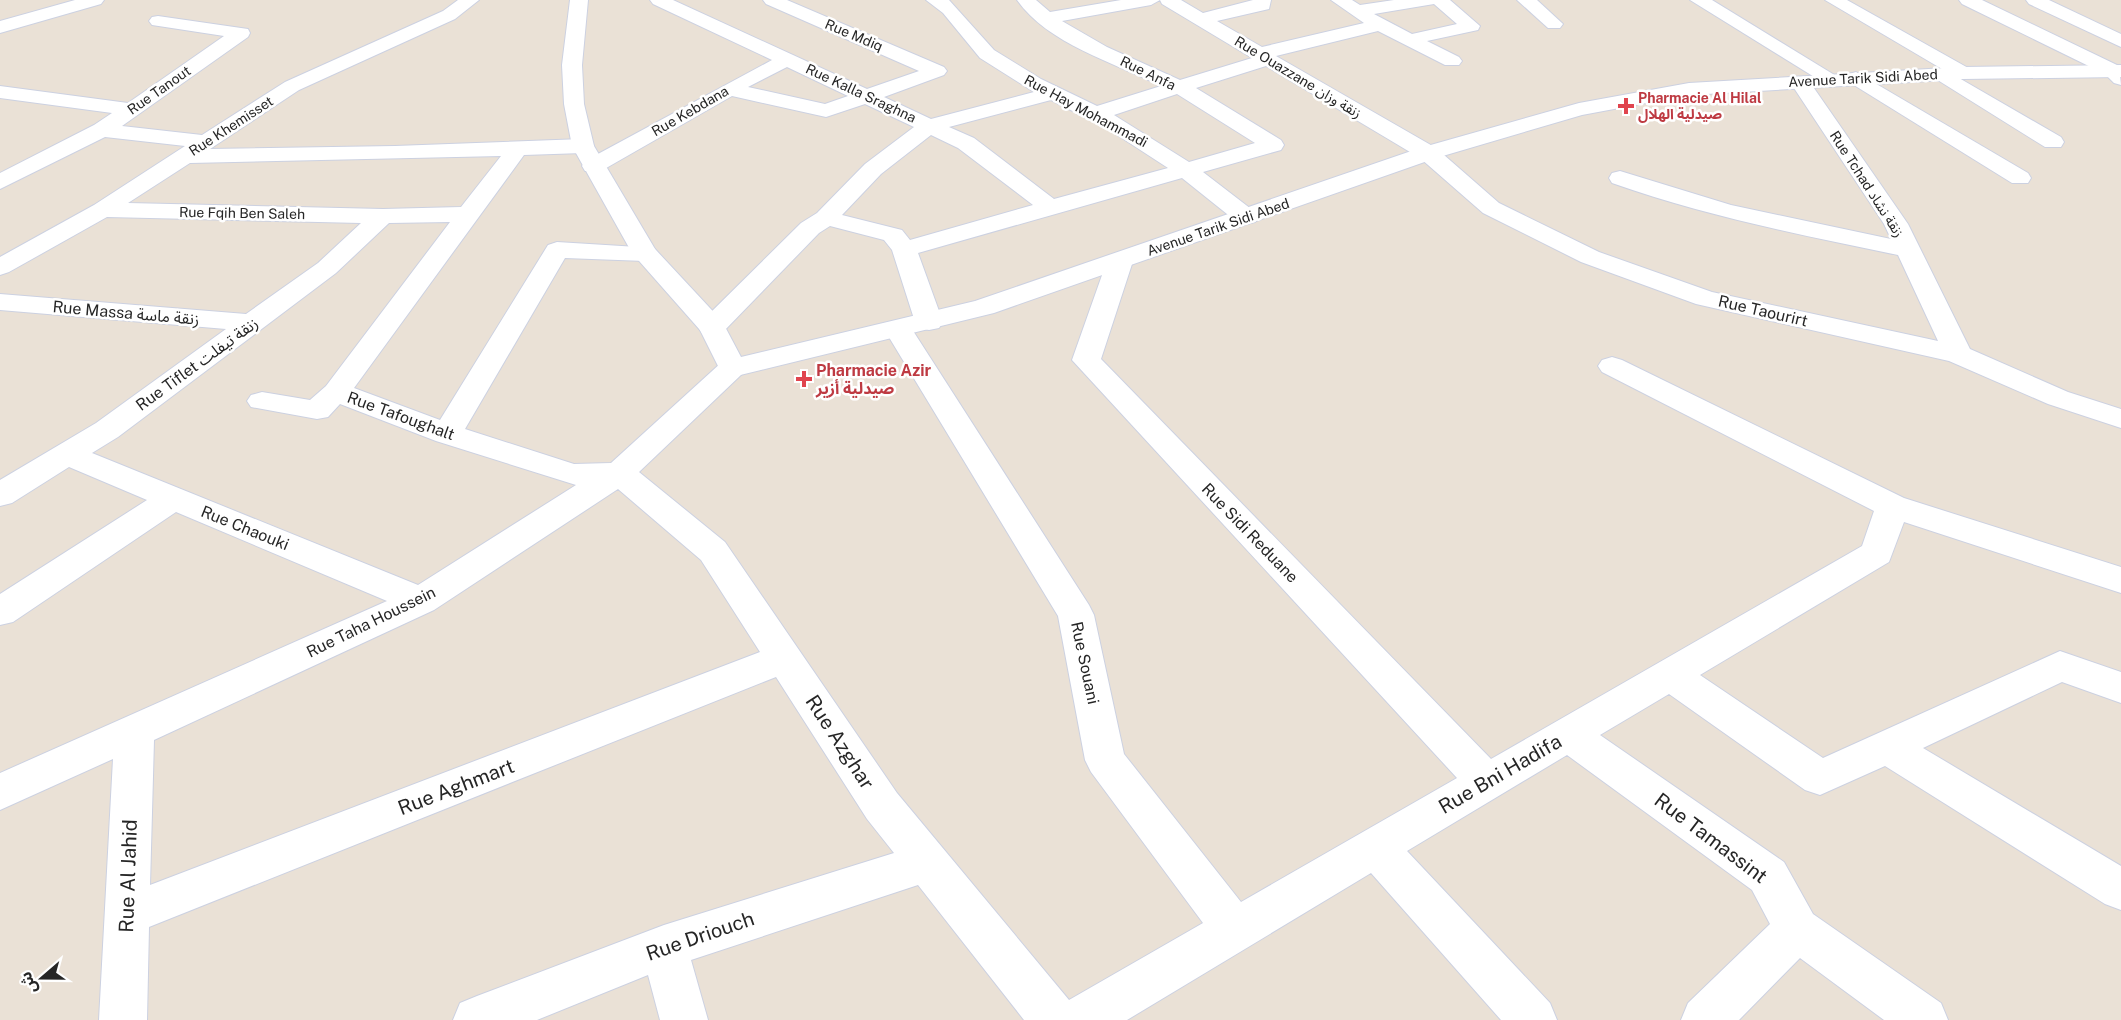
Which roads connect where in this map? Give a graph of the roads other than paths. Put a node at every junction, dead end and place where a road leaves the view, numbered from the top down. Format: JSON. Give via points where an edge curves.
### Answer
{"nodes":[{"id":1,"x":95,"y":0,"type":"edge"},
{"id":2,"x":470,"y":0,"type":"edge"},
{"id":3,"x":579,"y":0,"type":"edge"},
{"id":4,"x":659,"y":0,"type":"edge"},
{"id":5,"x":772,"y":0,"type":"edge"},
{"id":6,"x":935,"y":0,"type":"edge"},
{"id":7,"x":1026,"y":0,"type":"edge"},
{"id":8,"x":1151,"y":0,"type":"edge"},
{"id":9,"x":1168,"y":0,"type":"edge"},
{"id":10,"x":1262,"y":0,"type":"edge"},
{"id":11,"x":1340,"y":0,"type":"edge"},
{"id":12,"x":1430,"y":0,"type":"edge"},
{"id":13,"x":1439,"y":0,"type":"edge"},
{"id":14,"x":1526,"y":0,"type":"edge"},
{"id":15,"x":1699,"y":0,"type":"edge"},
{"id":16,"x":1834,"y":0,"type":"edge"},
{"id":17,"x":1968,"y":0,"type":"edge"},
{"id":18,"x":2035,"y":0,"type":"edge"},
{"id":19,"x":1356,"y":11,"type":"junction"},
{"id":20,"x":1043,"y":19,"type":"junction"},
{"id":21,"x":1201,"y":19,"type":"junction"},
{"id":22,"x":158,"y":21,"type":"dead end"},
{"id":23,"x":1554,"y":24,"type":"dead end"},
{"id":24,"x":1380,"y":25,"type":"junction"},
{"id":25,"x":0,"y":27,"type":"edge"},
{"id":26,"x":1408,"y":40,"type":"junction"},
{"id":27,"x":2121,"y":41,"type":"edge"},
{"id":28,"x":1263,"y":57,"type":"junction"},
{"id":29,"x":788,"y":59,"type":"junction"},
{"id":30,"x":1452,"y":61,"type":"dead end"},
{"id":31,"x":1963,"y":73,"type":"junction"},
{"id":32,"x":1938,"y":74,"type":"junction"},
{"id":33,"x":2118,"y":74,"type":"edge"},
{"id":34,"x":1856,"y":78,"type":"junction"},
{"id":35,"x":1831,"y":80,"type":"junction"},
{"id":36,"x":1800,"y":82,"type":"junction"},
{"id":37,"x":1176,"y":87,"type":"junction"},
{"id":38,"x":729,"y":89,"type":"junction"},
{"id":39,"x":0,"y":92,"type":"edge"},
{"id":40,"x":1050,"y":94,"type":"junction"},
{"id":41,"x":869,"y":95,"type":"junction"},
{"id":42,"x":129,"y":109,"type":"junction"},
{"id":43,"x":1095,"y":114,"type":"junction"},
{"id":44,"x":929,"y":126,"type":"junction"},
{"id":45,"x":102,"y":130,"type":"junction"},
{"id":46,"x":207,"y":142,"type":"junction"},
{"id":47,"x":2053,"y":142,"type":"dead end"},
{"id":48,"x":517,"y":149,"type":"junction"},
{"id":49,"x":1428,"y":153,"type":"junction"},
{"id":50,"x":187,"y":156,"type":"junction"},
{"id":51,"x":588,"y":156,"type":"junction"},
{"id":52,"x":1184,"y":168,"type":"junction"},
{"id":53,"x":1620,"y":178,"type":"dead end"},
{"id":54,"x":2020,"y":178,"type":"dead end"},
{"id":55,"x":0,"y":182,"type":"edge"},
{"id":56,"x":1051,"y":208,"type":"junction"},
{"id":57,"x":102,"y":210,"type":"junction"},
{"id":58,"x":471,"y":213,"type":"junction"},
{"id":59,"x":383,"y":216,"type":"junction"},
{"id":60,"x":1246,"y":217,"type":"junction"},
{"id":61,"x":826,"y":218,"type":"junction"},
{"id":62,"x":904,"y":249,"type":"junction"},
{"id":63,"x":1908,"y":250,"type":"junction"},
{"id":64,"x":645,"y":253,"type":"junction"},
{"id":65,"x":1120,"y":261,"type":"junction"},
{"id":66,"x":0,"y":267,"type":"edge"},
{"id":67,"x":0,"y":302,"type":"edge"},
{"id":68,"x":35,"y":305,"type":"junction"},
{"id":69,"x":0,"y":322,"type":"edge"},
{"id":70,"x":251,"y":323,"type":"junction"},
{"id":71,"x":913,"y":326,"type":"junction"},
{"id":72,"x":712,"y":327,"type":"junction"},
{"id":73,"x":1958,"y":354,"type":"junction"},
{"id":74,"x":1612,"y":366,"type":"dead end"},
{"id":75,"x":732,"y":368,"type":"junction"},
{"id":76,"x":336,"y":392,"type":"junction"},
{"id":77,"x":262,"y":401,"type":"dead end"},
{"id":78,"x":2121,"y":419,"type":"edge"},
{"id":79,"x":447,"y":434,"type":"junction"},
{"id":80,"x":68,"y":455,"type":"junction"},
{"id":81,"x":619,"y":473,"type":"junction"},
{"id":82,"x":0,"y":495,"type":"edge"},
{"id":83,"x":173,"y":499,"type":"junction"},
{"id":84,"x":1892,"y":506,"type":"junction"},
{"id":85,"x":2121,"y":580,"type":"edge"},
{"id":86,"x":421,"y":601,"type":"junction"},
{"id":87,"x":0,"y":612,"type":"edge"},
{"id":88,"x":784,"y":658,"type":"junction"},
{"id":89,"x":1670,"y":675,"type":"junction"},
{"id":90,"x":2121,"y":688,"type":"edge"},
{"id":91,"x":134,"y":731,"type":"junction"},
{"id":92,"x":1569,"y":734,"type":"junction"},
{"id":93,"x":1888,"y":747,"type":"junction"},
{"id":94,"x":1487,"y":782,"type":"junction"},
{"id":95,"x":0,"y":792,"type":"edge"},
{"id":96,"x":1375,"y":847,"type":"junction"},
{"id":97,"x":927,"y":862,"type":"junction"},
{"id":98,"x":2121,"y":890,"type":"edge"},
{"id":99,"x":127,"y":915,"type":"junction"},
{"id":100,"x":1797,"y":928,"type":"junction"},
{"id":101,"x":1235,"y":930,"type":"junction"},
{"id":102,"x":664,"y":947,"type":"junction"},
{"id":103,"x":481,"y":1019,"type":"edge"},
{"id":104,"x":123,"y":1020,"type":"edge"},
{"id":105,"x":684,"y":1020,"type":"edge"},
{"id":106,"x":1054,"y":1020,"type":"edge"},
{"id":107,"x":1081,"y":1020,"type":"edge"},
{"id":108,"x":1533,"y":1020,"type":"edge"},
{"id":109,"x":1705,"y":1020,"type":"edge"},
{"id":110,"x":1924,"y":1020,"type":"edge"}],
"edges":[{"from":1,"to":25,"type":"street"},
{"from":2,"to":46,"type":"street","name":"Rue Khemisset","via":[[449,15],[292,87]]},
{"from":3,"to":51,"type":"street","via":[[572,65],[574,104]]},
{"from":4,"to":29,"type":"street","name":"Rue Kalla Sraghna"},
{"from":5,"to":41,"type":"street","name":"Rue Mdiq","via":[[937,71]]},
{"from":6,"to":40,"type":"street","name":"Rue Hay Mohammadi","via":[[947,4],[971,40],[988,55]]},
{"from":7,"to":20,"type":"street","name":"Rue Anfa"},
{"from":8,"to":20,"type":"street"},
{"from":9,"to":21,"type":"street","name":"Rue Ouazzane زنقة وزان"},
{"from":10,"to":21,"type":"street","via":[[1263,5]]},
{"from":11,"to":19,"type":"street"},
{"from":12,"to":19,"type":"street"},
{"from":13,"to":26,"type":"street","via":[[1471,26]]},
{"from":14,"to":23,"type":"street"},
{"from":15,"to":35,"type":"street"},
{"from":16,"to":31,"type":"street"},
{"from":17,"to":33,"type":"street"},
{"from":18,"to":27,"type":"street"},
{"from":19,"to":24,"type":"street"},
{"from":20,"to":37,"type":"street","name":"Rue Anfa"},
{"from":21,"to":28,"type":"street","name":"Rue Ouazzane زنقة وزان"},
{"from":22,"to":42,"type":"street","name":"Rue Tanout","via":[[241,33]]},
{"from":24,"to":26,"type":"street"},
{"from":24,"to":28,"type":"street"},
{"from":26,"to":30,"type":"street"},
{"from":28,"to":37,"type":"street"},
{"from":28,"to":49,"type":"street","name":"Rue Ouazzane زنقة وزان"},
{"from":29,"to":38,"type":"street","name":"Rue Kebdana"},
{"from":29,"to":41,"type":"street","name":"Rue Kalla Sraghna"},
{"from":31,"to":32,"type":"street","name":"Avenue Tarik Sidi Abed"},
{"from":31,"to":33,"type":"street","name":"Avenue Tarik Sidi Abed"},
{"from":32,"to":34,"type":"street","name":"Avenue Tarik Sidi Abed"},
{"from":32,"to":47,"type":"street"},
{"from":34,"to":35,"type":"street","name":"Avenue Tarik Sidi Abed"},
{"from":34,"to":54,"type":"street"},
{"from":35,"to":36,"type":"street","name":"Avenue Tarik Sidi Abed"},
{"from":36,"to":49,"type":"street","name":"Avenue Tarik Sidi Abed","via":[[1689,89],[1579,109]]},
{"from":36,"to":63,"type":"street","name":"Rue Tchad زنقة نشاد","via":[[1896,224]]},
{"from":37,"to":43,"type":"street"},
{"from":37,"to":52,"type":"street","name":"Rue Anfa","via":[[1273,145]]},
{"from":38,"to":41,"type":"street","via":[[826,111]]},
{"from":38,"to":51,"type":"street","name":"Rue Kebdana"},
{"from":39,"to":42,"type":"street"},
{"from":40,"to":43,"type":"street","name":"Rue Hay Mohammadi"},
{"from":40,"to":44,"type":"street"},
{"from":41,"to":44,"type":"street","name":"Rue Kalla Sraghna"},
{"from":42,"to":45,"type":"street","name":"Rue Tanout"},
{"from":43,"to":52,"type":"street","name":"Rue Hay Mohammadi"},
{"from":44,"to":56,"type":"street","name":"Rue Kalla Sraghna","via":[[966,143]]},
{"from":44,"to":61,"type":"street","via":[[873,169]]},
{"from":45,"to":46,"type":"street"},
{"from":45,"to":55,"type":"street","name":"Rue Tanout"},
{"from":46,"to":50,"type":"street","name":"Rue Khemisset"},
{"from":48,"to":50,"type":"street"},
{"from":48,"to":51,"type":"street"},
{"from":48,"to":58,"type":"street","name":"Rue Tafoughalt"},
{"from":49,"to":60,"type":"street","name":"Avenue Tarik Sidi Abed"},
{"from":49,"to":73,"type":"street","name":"Rue Taourirt","via":[[1491,208],[1590,257],[1705,298]]},
{"from":50,"to":57,"type":"street","name":"Rue Khemisset"},
{"from":51,"to":64,"type":"street"},
{"from":52,"to":56,"type":"street"},
{"from":52,"to":60,"type":"street","name":"Rue Hay Mohammadi"},
{"from":53,"to":63,"type":"street","via":[[1714,209]]},
{"from":56,"to":62,"type":"street"},
{"from":57,"to":59,"type":"street","name":"Rue Fqih Ben Saleh"},
{"from":57,"to":66,"type":"street","name":"Rue Khemisset"},
{"from":58,"to":59,"type":"street","name":"Rue Fqih Ben Saleh"},
{"from":58,"to":76,"type":"street","name":"Rue Tafoughalt"},
{"from":59,"to":70,"type":"street","name":"Rue Tiflet زنقة تيفلت","via":[[327,268]]},
{"from":60,"to":65,"type":"street","name":"Avenue Tarik Sidi Abed"},
{"from":61,"to":62,"type":"street","via":[[893,235]]},
{"from":61,"to":72,"type":"street","via":[[810,228]]},
{"from":62,"to":71,"type":"street","name":"Rue Souani"},
{"from":63,"to":73,"type":"street","name":"Rue Tchad زنقة نشاد"},
{"from":64,"to":72,"type":"street"},
{"from":64,"to":79,"type":"street","via":[[556,249]]},
{"from":65,"to":71,"type":"street","name":"Avenue Tarik Sidi Abed","via":[[984,307]]},
{"from":65,"to":94,"type":"street","name":"Rue Sidi Reduane","via":[[1086,360]]},
{"from":67,"to":68,"type":"street","name":"Rue Massa زنقة ماسة"},
{"from":68,"to":69,"type":"street"},
{"from":68,"to":70,"type":"street","name":"Rue Massa زنقة ماسة"},
{"from":70,"to":80,"type":"street","name":"Rue Tiflet زنقة تيفلت"},
{"from":71,"to":75,"type":"street","name":"Avenue Tarik Sidi Abed"},
{"from":71,"to":101,"type":"street","name":"Rue Souani","via":[[1076,615],[1105,760]]},
{"from":72,"to":75,"type":"street"},
{"from":73,"to":78,"type":"street","name":"Rue Taourirt","via":[[2058,398]]},
{"from":74,"to":84,"type":"street"},
{"from":75,"to":81,"type":"street","name":"Rue Taha Houssein"},
{"from":76,"to":77,"type":"street","via":[[317,410]]},
{"from":76,"to":79,"type":"street","name":"Rue Tafoughalt"},
{"from":79,"to":81,"type":"street","name":"Rue Tafoughalt","via":[[573,476]]},
{"from":80,"to":82,"type":"street","name":"Rue Tiflet زنقة تيفلت"},
{"from":80,"to":83,"type":"street","name":"Rue Chaouki"},
{"from":81,"to":86,"type":"street","name":"Rue Taha Houssein"},
{"from":81,"to":88,"type":"street","name":"Rue Azghar","via":[[713,551]]},
{"from":83,"to":86,"type":"street","name":"Rue Chaouki"},
{"from":83,"to":87,"type":"street"},
{"from":84,"to":85,"type":"street"},
{"from":84,"to":89,"type":"street","name":"Rue Bni Hadifa","via":[[1876,554]]},
{"from":86,"to":91,"type":"street","name":"Rue Taha Houssein"},
{"from":88,"to":97,"type":"street","name":"Rue Azghar","via":[[882,806]]},
{"from":88,"to":99,"type":"street","name":"Rue Aghmart"},
{"from":89,"to":92,"type":"street","name":"Rue Bni Hadifa"},
{"from":89,"to":93,"type":"street","via":[[1820,778]]},
{"from":90,"to":93,"type":"street","via":[[2060,666]]},
{"from":91,"to":95,"type":"street","name":"Rue Taha Houssein"},
{"from":91,"to":99,"type":"street","name":"Rue Al Jahid"},
{"from":92,"to":94,"type":"street","name":"Rue Bni Hadifa"},
{"from":92,"to":100,"type":"street","name":"Rue Tamassint","via":[[1768,876]]},
{"from":93,"to":98,"type":"street"},
{"from":94,"to":96,"type":"street","name":"Rue Bni Hadifa"},
{"from":96,"to":101,"type":"street","name":"Rue Bni Hadifa"},
{"from":96,"to":108,"type":"street"},
{"from":97,"to":102,"type":"street","name":"Rue Driouch"},
{"from":97,"to":106,"type":"street","name":"Rue Azghar"},
{"from":99,"to":104,"type":"street","name":"Rue Al Jahid"},
{"from":100,"to":109,"type":"street"},
{"from":100,"to":110,"type":"street","name":"Rue Tamassint"},
{"from":101,"to":107,"type":"street","name":"Rue Bni Hadifa"},
{"from":102,"to":103,"type":"street","name":"Rue Driouch"},
{"from":102,"to":105,"type":"street"}]}
